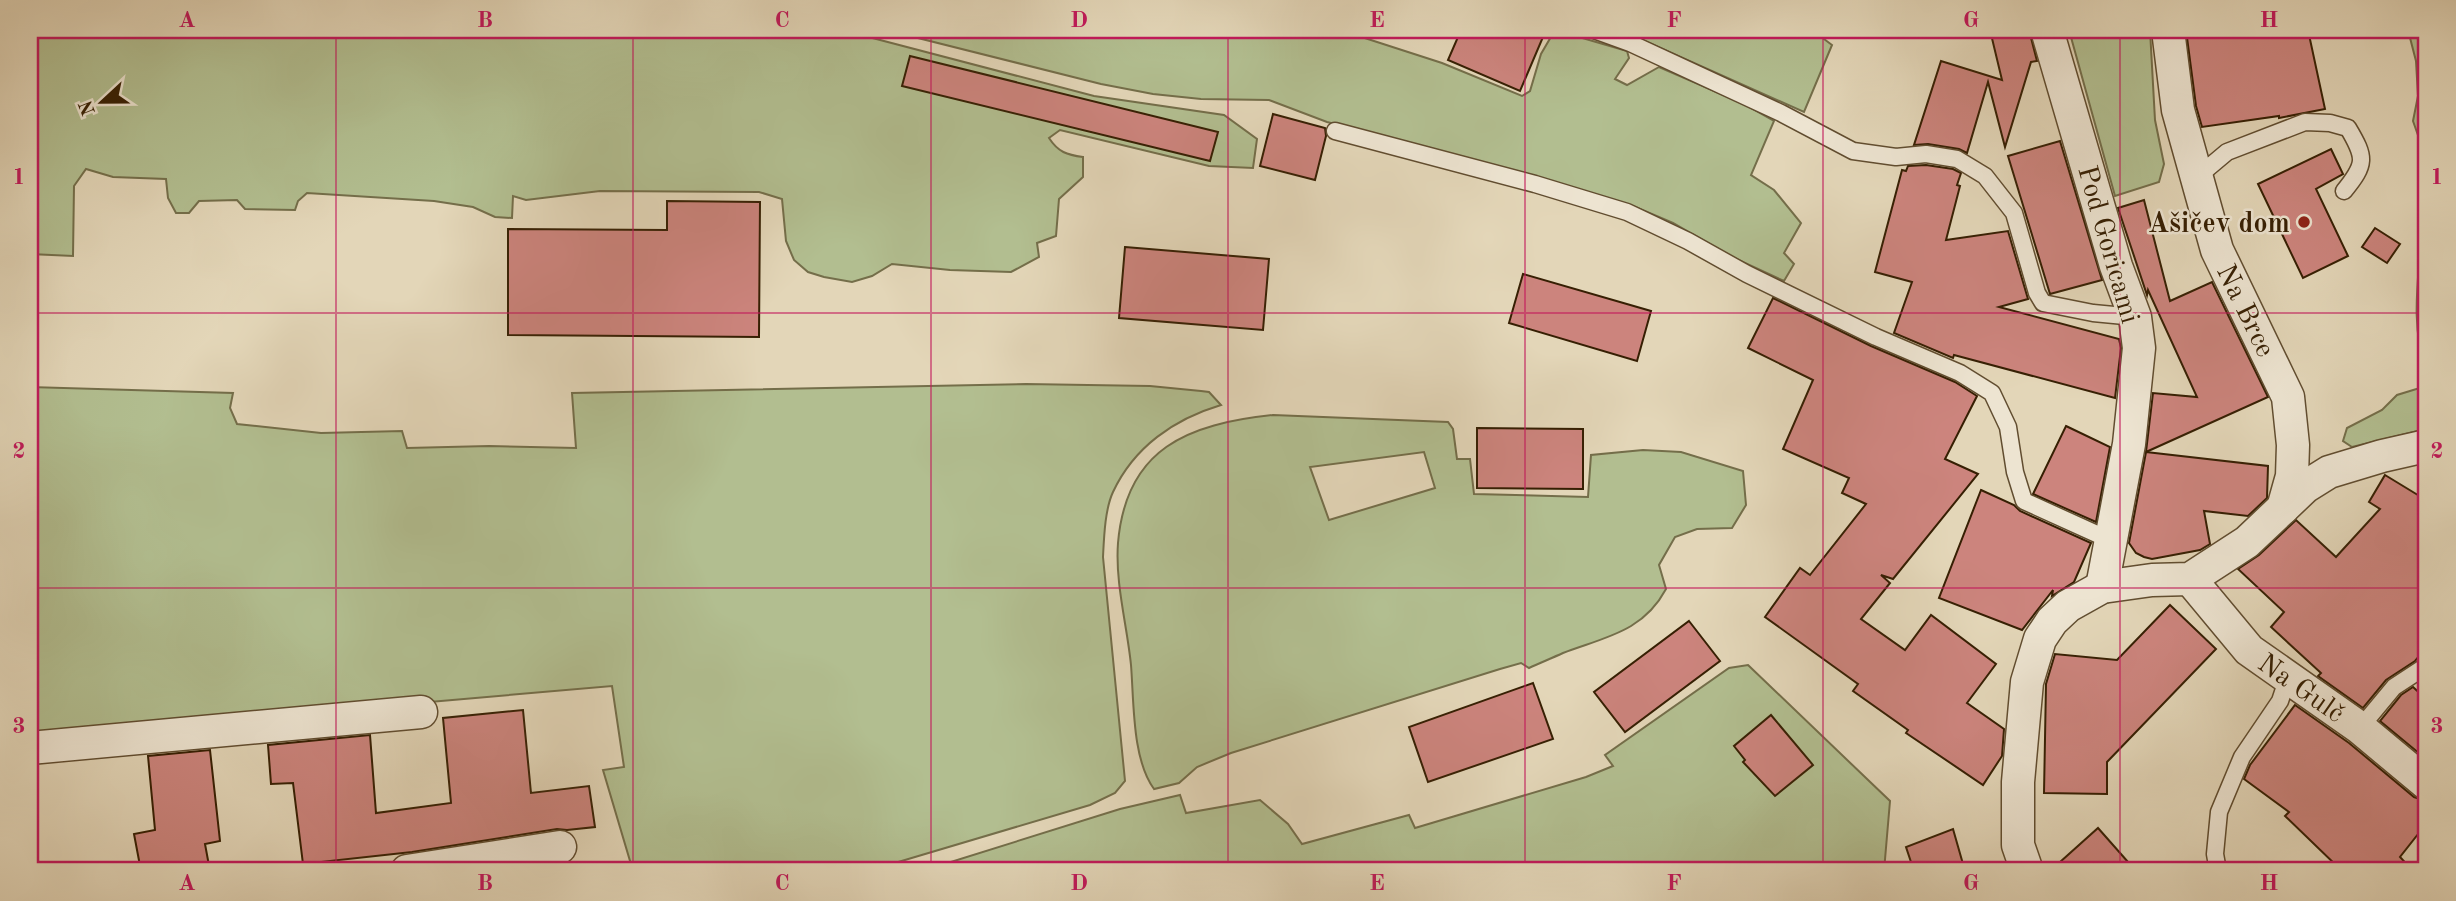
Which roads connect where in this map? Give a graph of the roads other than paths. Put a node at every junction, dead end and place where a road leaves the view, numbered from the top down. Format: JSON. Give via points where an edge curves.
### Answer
{"nodes":[{"id":1,"x":1594,"y":30,"type":"edge"},
{"id":2,"x":2046,"y":30,"type":"edge"},
{"id":3,"x":2168,"y":30,"type":"edge"},
{"id":4,"x":1335,"y":131,"type":"dead end"},
{"id":5,"x":2196,"y":178,"type":"junction"},
{"id":6,"x":2344,"y":191,"type":"dead end"},
{"id":7,"x":2135,"y":317,"type":"junction"},
{"id":8,"x":2426,"y":446,"type":"edge"},
{"id":9,"x":2283,"y":508,"type":"junction"},
{"id":10,"x":2110,"y":540,"type":"junction"},
{"id":11,"x":2190,"y":579,"type":"junction"},
{"id":12,"x":2102,"y":587,"type":"junction"},
{"id":13,"x":2426,"y":666,"type":"edge"},
{"id":14,"x":2288,"y":677,"type":"junction"},
{"id":15,"x":421,"y":712,"type":"dead end"},
{"id":16,"x":2360,"y":727,"type":"junction"},
{"id":17,"x":30,"y":748,"type":"edge"},
{"id":18,"x":2426,"y":783,"type":"edge"},
{"id":19,"x":560,"y":847,"type":"dead end"},
{"id":20,"x":407,"y":871,"type":"edge"},
{"id":21,"x":2027,"y":871,"type":"edge"},
{"id":22,"x":2218,"y":871,"type":"edge"}],
"edges":[{"from":1,"to":7,"type":"lane","via":[[1853,151],[1957,159],[1985,176],[2014,214],[2043,303]]},
{"from":2,"to":7,"type":"street","name":"Pod Goricami"},
{"from":3,"to":5,"type":"street","name":"Na Brce","via":[[2178,110]]},
{"from":4,"to":10,"type":"lane","via":[[1628,212],[1876,337],[1960,373],[1992,393],[2008,427],[2024,501]]},
{"from":5,"to":6,"type":"lane","via":[[2227,152],[2305,122],[2330,122],[2348,128],[2361,149],[2359,173]]},
{"from":5,"to":9,"type":"street","name":"Na Brce","via":[[2217,250],[2288,397],[2294,445]]},
{"from":7,"to":10,"type":"street","name":"Pod Goricami","via":[[2139,348],[2129,444]]},
{"from":8,"to":9,"type":"street","via":[[2329,472]]},
{"from":9,"to":11,"type":"street","via":[[2247,542]]},
{"from":10,"to":12,"type":"street","name":"Pod Goricami"},
{"from":11,"to":12,"type":"street"},
{"from":11,"to":14,"type":"street","name":"Na Gulč","via":[[2249,650]]},
{"from":12,"to":21,"type":"street","via":[[2052,621],[2040,639],[2027,682],[2018,845]]},
{"from":13,"to":16,"type":"lane","via":[[2394,687]]},
{"from":14,"to":16,"type":"street","name":"Na Gulč"},
{"from":14,"to":22,"type":"lane","via":[[2280,701],[2242,757],[2219,812]]},
{"from":15,"to":17,"type":"street"},
{"from":16,"to":18,"type":"street","name":"Na Gulč"},
{"from":19,"to":20,"type":"street"}]}
